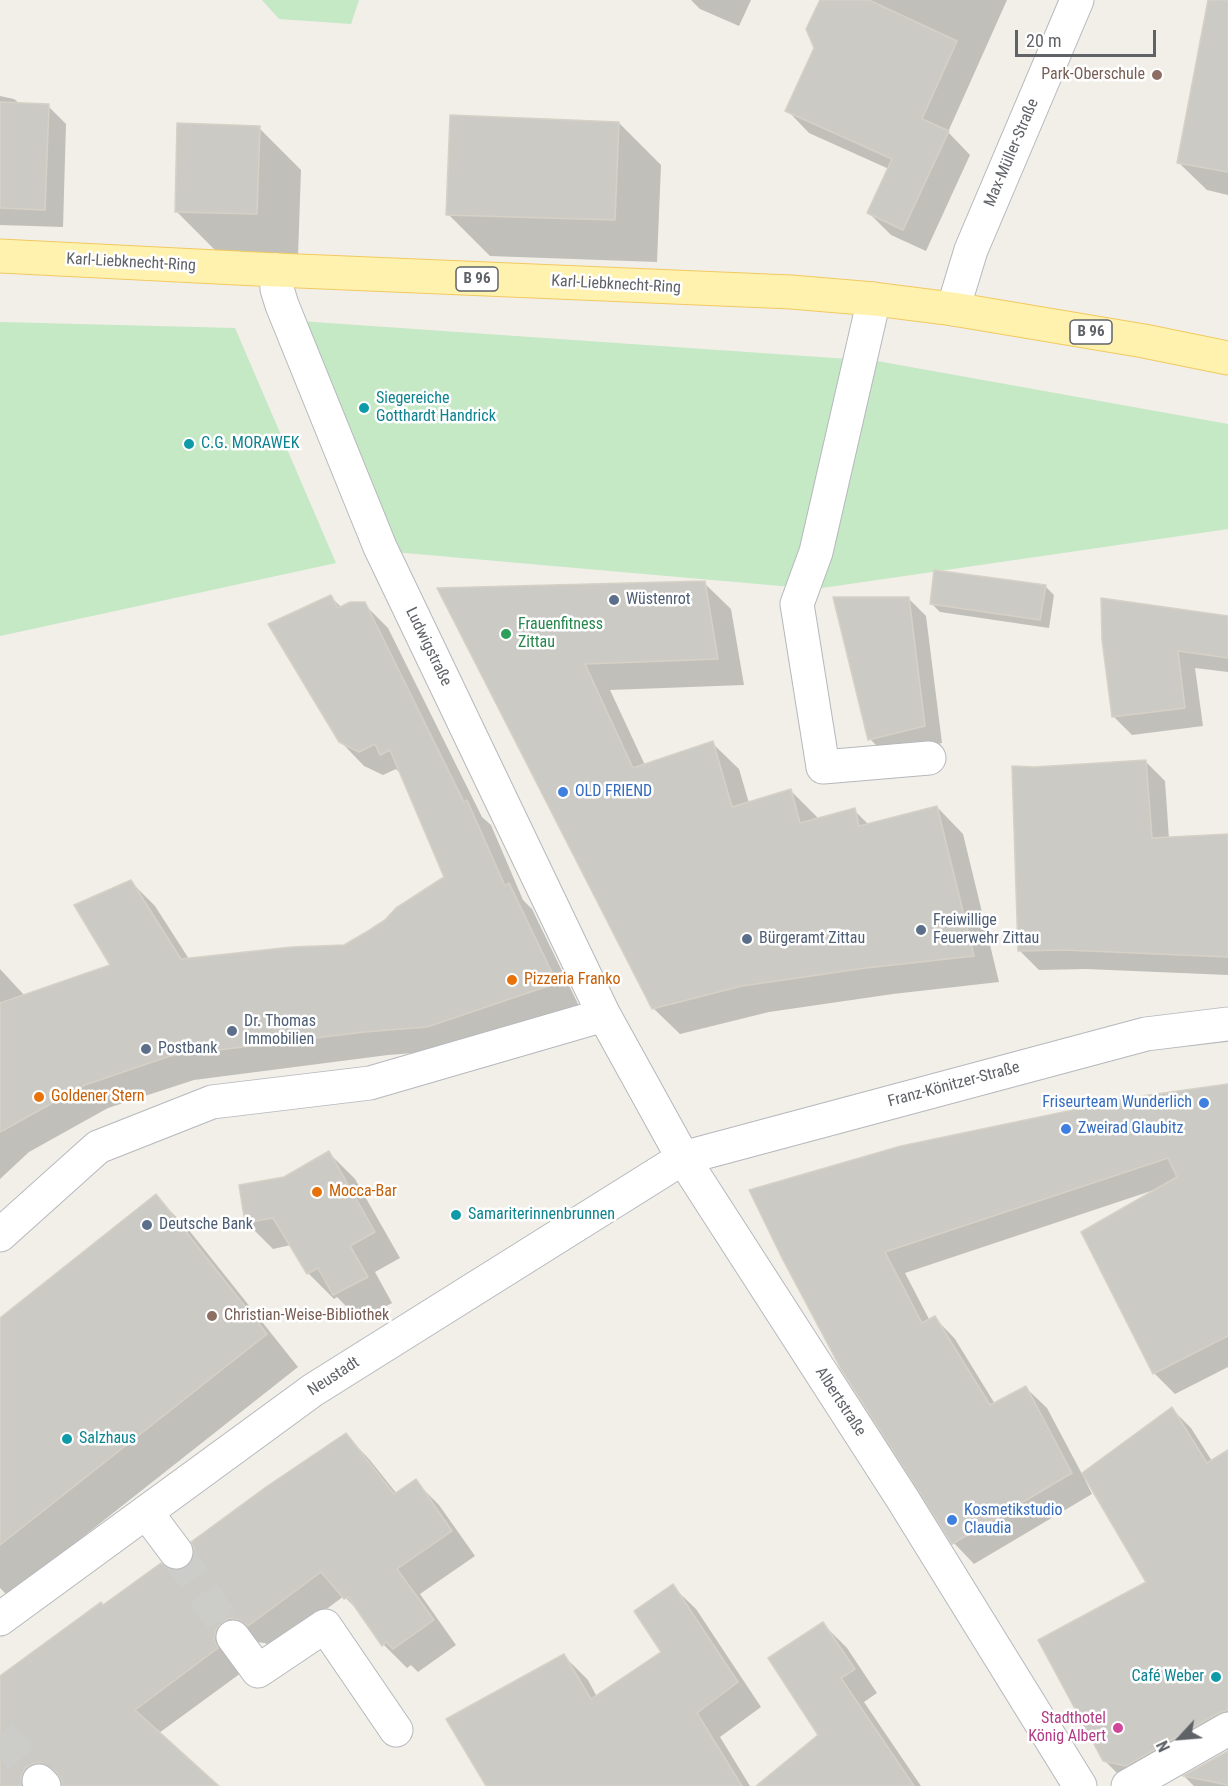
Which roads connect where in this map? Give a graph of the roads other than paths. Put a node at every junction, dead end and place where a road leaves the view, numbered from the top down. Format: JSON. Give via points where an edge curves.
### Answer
{"nodes":[{"id":1,"x":1077,"y":0,"type":"edge"},
{"id":2,"x":0,"y":256,"type":"edge"},
{"id":3,"x":276,"y":270,"type":"junction"},
{"id":4,"x":874,"y":299,"type":"junction"},
{"id":5,"x":953,"y":309,"type":"junction"},
{"id":6,"x":1228,"y":358,"type":"edge"},
{"id":7,"x":929,"y":758,"type":"dead end"},
{"id":8,"x":604,"y":1016,"type":"junction"},
{"id":9,"x":1228,"y":1024,"type":"edge"},
{"id":10,"x":683,"y":1158,"type":"junction"},
{"id":11,"x":0,"y":1235,"type":"edge"},
{"id":12,"x":146,"y":1512,"type":"junction"},
{"id":13,"x":176,"y":1552,"type":"tunnel mouth"},
{"id":14,"x":0,"y":1619,"type":"edge"},
{"id":15,"x":233,"y":1637,"type":"tunnel mouth"},
{"id":16,"x":1228,"y":1729,"type":"edge"},
{"id":17,"x":396,"y":1730,"type":"dead end"},
{"id":18,"x":1080,"y":1786,"type":"edge"},
{"id":19,"x":1128,"y":1786,"type":"edge"}],
"edges":[{"from":1,"to":5,"type":"street","name":"Max-Müller-Straße","via":[[971,249]]},
{"from":2,"to":3,"type":"main road","name":"Karl-Liebknecht-Ring","number":"B 96"},
{"from":3,"to":4,"type":"main road","name":"Karl-Liebknecht-Ring","number":"B 96"},
{"from":3,"to":8,"type":"street","name":"Ludwigstraße","via":[[282,305],[380,547]]},
{"from":4,"to":5,"type":"main road","name":"Karl-Liebknecht-Ring","number":"B 96"},
{"from":4,"to":7,"type":"street","via":[[816,552],[797,604],[823,767]]},
{"from":5,"to":6,"type":"main road","name":"Karl-Liebknecht-Ring","number":"B 96"},
{"from":8,"to":10,"type":"street","name":"Albertstraße"},
{"from":8,"to":11,"type":"street","via":[[370,1083],[212,1102],[98,1147]]},
{"from":9,"to":10,"type":"street","name":"Franz-Könitzer-Straße","via":[[1146,1034]]},
{"from":10,"to":12,"type":"street","name":"Neustadt","via":[[313,1390]]},
{"from":10,"to":18,"type":"street","name":"Albertstraße","via":[[902,1498]]},
{"from":12,"to":13,"type":"street"},
{"from":12,"to":14,"type":"street","name":"Neustadt"},
{"from":15,"to":17,"type":"street","via":[[258,1671],[325,1626]]},
{"from":16,"to":19,"type":"street"}]}
